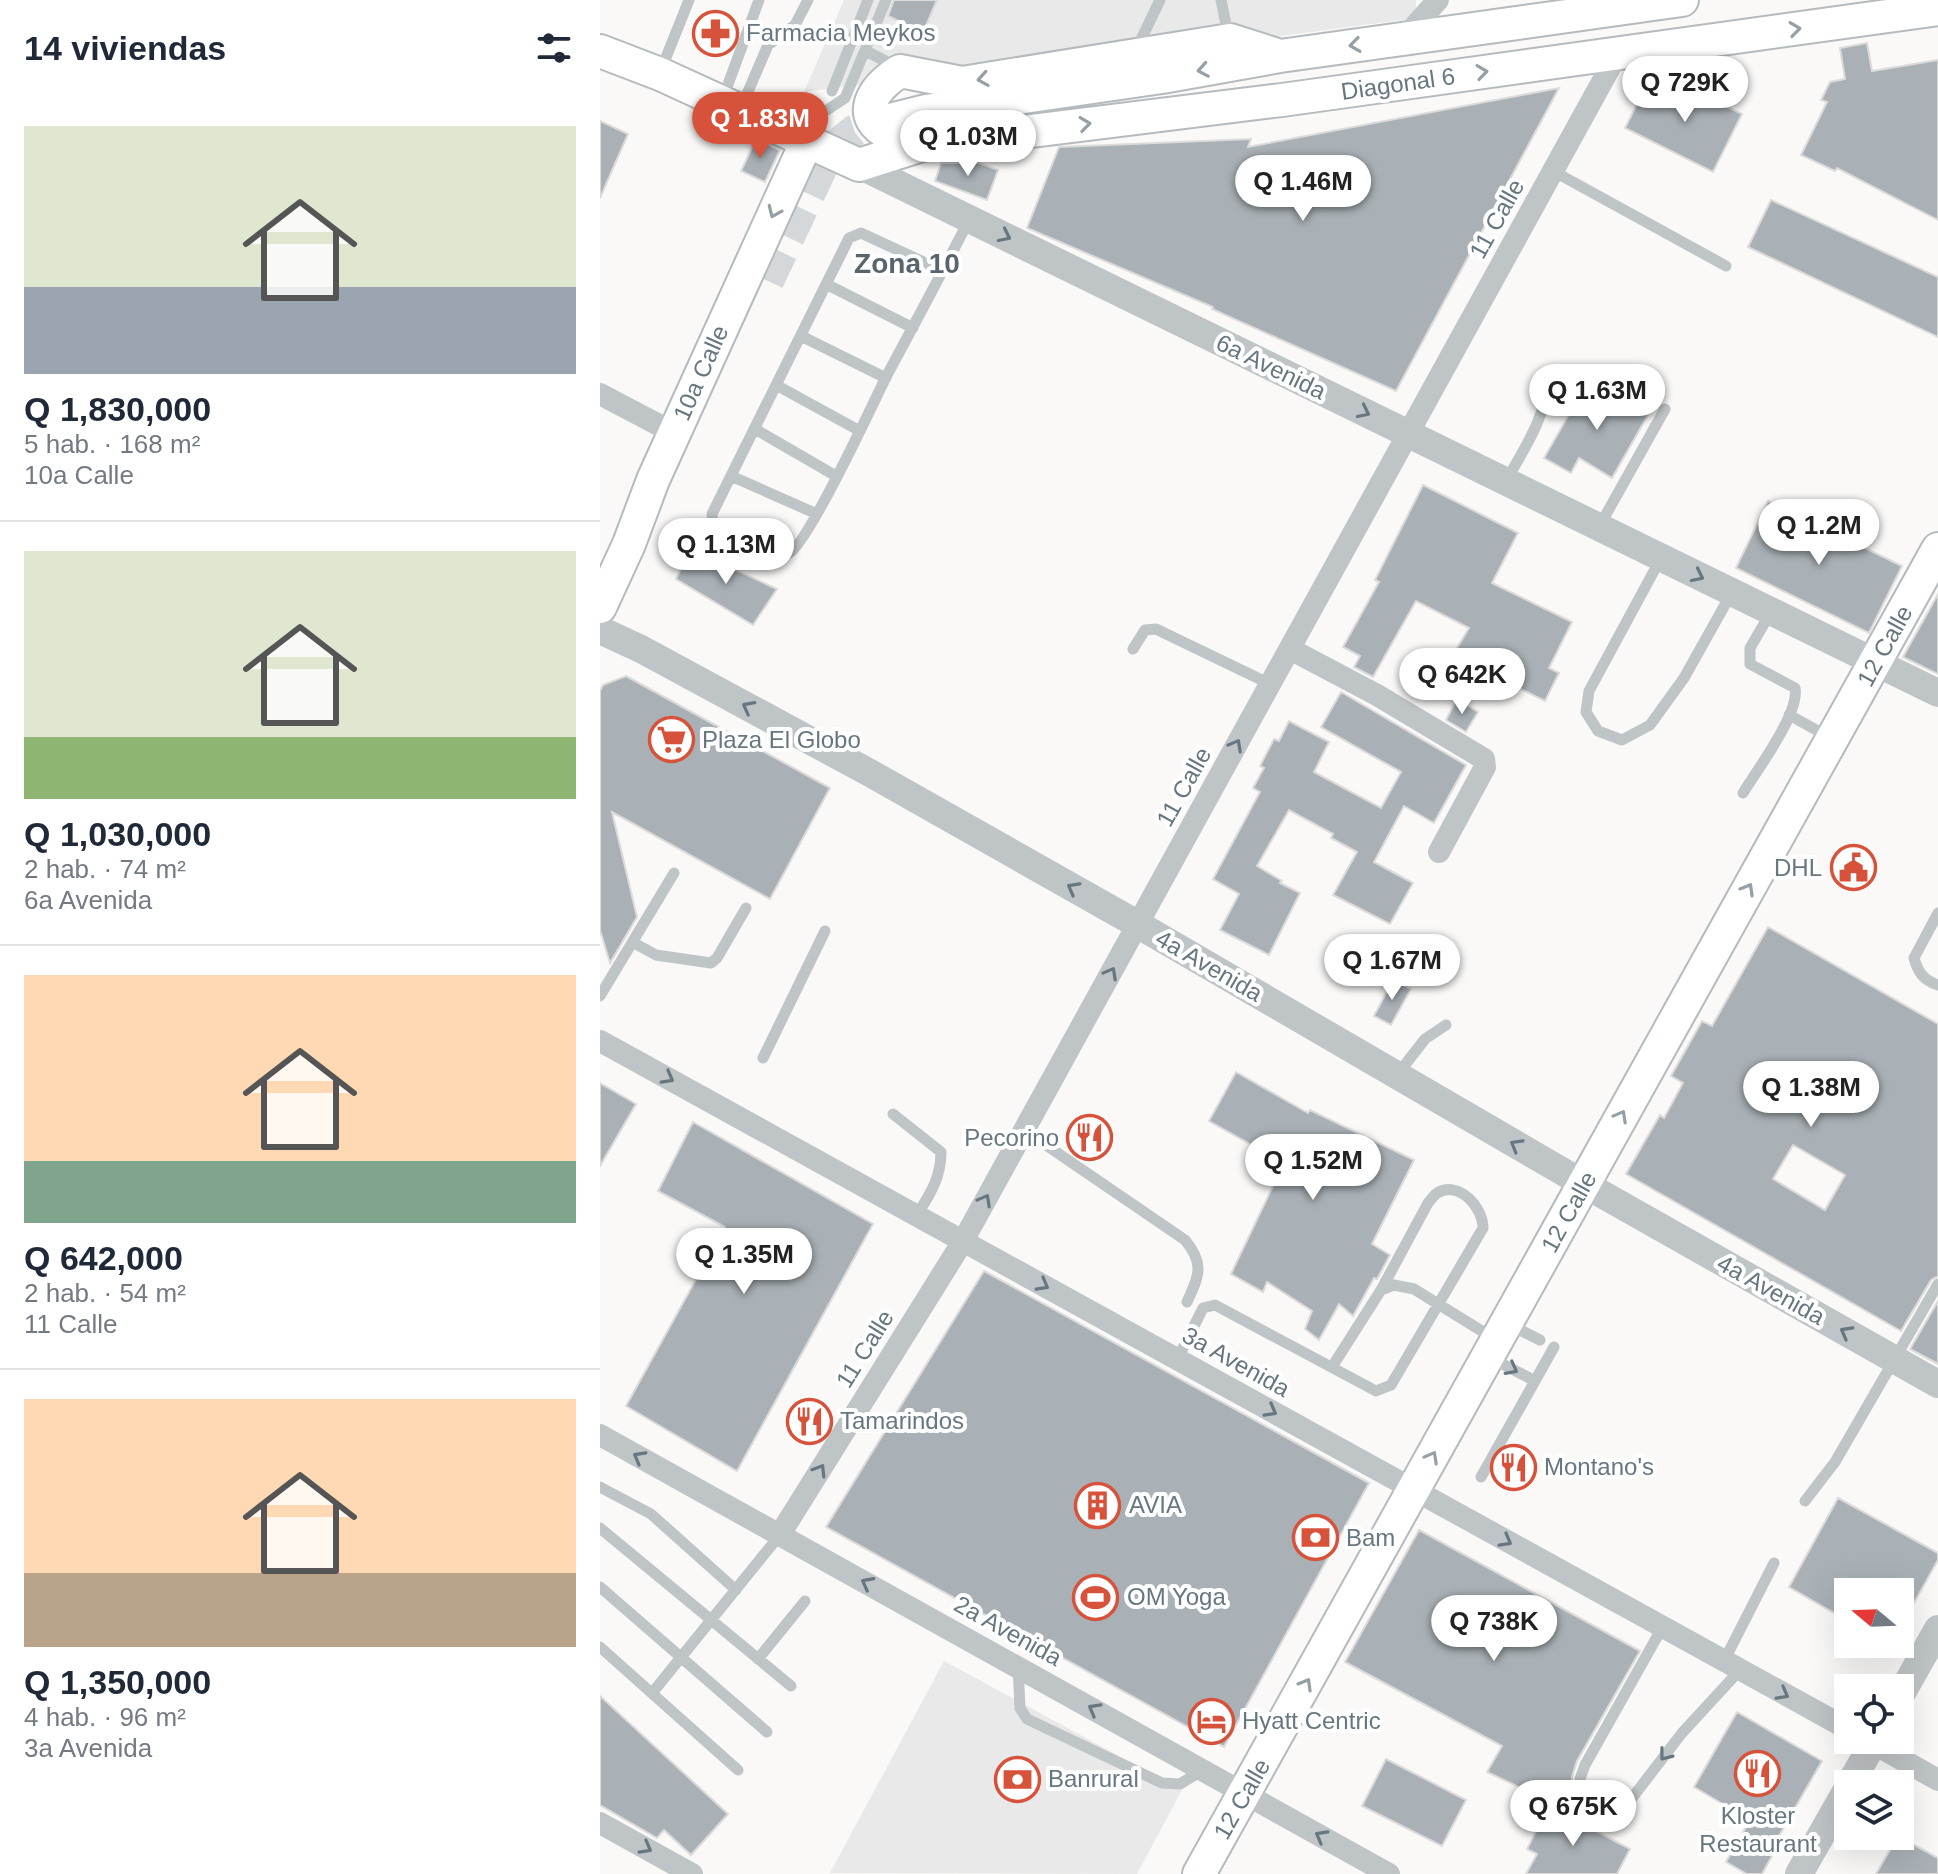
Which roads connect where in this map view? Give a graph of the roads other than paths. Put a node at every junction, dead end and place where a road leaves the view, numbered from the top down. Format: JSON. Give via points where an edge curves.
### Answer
{"nodes":[{"id":1,"x":689,"y":0,"type":"edge"},
{"id":2,"x":759,"y":0,"type":"edge"},
{"id":3,"x":808,"y":0,"type":"edge"},
{"id":4,"x":868,"y":0,"type":"edge"},
{"id":5,"x":886,"y":0,"type":"edge"},
{"id":6,"x":1160,"y":0,"type":"edge"},
{"id":7,"x":1221,"y":0,"type":"edge"},
{"id":8,"x":1438,"y":0,"type":"edge"},
{"id":9,"x":1682,"y":0,"type":"edge"},
{"id":10,"x":1938,"y":9,"type":"edge"},
{"id":11,"x":1404,"y":38,"type":"junction"},
{"id":12,"x":1230,"y":40,"type":"junction"},
{"id":13,"x":600,"y":51,"type":"edge"},
{"id":14,"x":866,"y":51,"type":"junction"},
{"id":15,"x":1618,"y":53,"type":"junction"},
{"id":16,"x":1129,"y":56,"type":"junction"},
{"id":17,"x":1280,"y":56,"type":"junction"},
{"id":18,"x":900,"y":71,"type":"junction"},
{"id":19,"x":660,"y":74,"type":"junction"},
{"id":20,"x":832,"y":91,"type":"dead end"},
{"id":21,"x":742,"y":112,"type":"junction"},
{"id":22,"x":882,"y":122,"type":"tunnel mouth"},
{"id":23,"x":807,"y":141,"type":"junction"},
{"id":24,"x":925,"y":144,"type":"junction"},
{"id":25,"x":859,"y":165,"type":"junction"},
{"id":26,"x":1553,"y":171,"type":"junction"},
{"id":27,"x":969,"y":219,"type":"junction"},
{"id":28,"x":1726,"y":266,"type":"dead end"},
{"id":29,"x":943,"y":271,"type":"junction"},
{"id":30,"x":768,"y":281,"type":"tunnel mouth"},
{"id":31,"x":826,"y":284,"type":"junction"},
{"id":32,"x":913,"y":328,"type":"junction"},
{"id":33,"x":801,"y":336,"type":"junction"},
{"id":34,"x":1548,"y":376,"type":"dead end"},
{"id":35,"x":886,"y":378,"type":"junction"},
{"id":36,"x":776,"y":385,"type":"junction"},
{"id":37,"x":600,"y":394,"type":"edge"},
{"id":38,"x":1665,"y":409,"type":"dead end"},
{"id":39,"x":755,"y":429,"type":"junction"},
{"id":40,"x":860,"y":431,"type":"junction"},
{"id":41,"x":674,"y":433,"type":"junction"},
{"id":42,"x":1408,"y":434,"type":"junction"},
{"id":43,"x":731,"y":476,"type":"junction"},
{"id":44,"x":836,"y":476,"type":"junction"},
{"id":45,"x":1506,"y":482,"type":"junction"},
{"id":46,"x":817,"y":514,"type":"junction"},
{"id":47,"x":1599,"y":527,"type":"junction"},
{"id":48,"x":629,"y":544,"type":"junction"},
{"id":49,"x":1938,"y":549,"type":"edge"},
{"id":50,"x":1662,"y":558,"type":"junction"},
{"id":51,"x":1732,"y":592,"type":"junction"},
{"id":52,"x":600,"y":607,"type":"edge"},
{"id":53,"x":1771,"y":611,"type":"junction"},
{"id":54,"x":600,"y":630,"type":"edge"},
{"id":55,"x":1133,"y":649,"type":"dead end"},
{"id":56,"x":1290,"y":649,"type":"junction"},
{"id":57,"x":1876,"y":662,"type":"junction"},
{"id":58,"x":1270,"y":684,"type":"junction"},
{"id":59,"x":1938,"y":693,"type":"edge"},
{"id":60,"x":1789,"y":715,"type":"junction"},
{"id":61,"x":1833,"y":739,"type":"junction"},
{"id":62,"x":1743,"y":793,"type":"dead end"},
{"id":63,"x":1439,"y":852,"type":"dead end"},
{"id":64,"x":674,"y":873,"type":"dead end"},
{"id":65,"x":746,"y":908,"type":"dead end"},
{"id":66,"x":1938,"y":913,"type":"edge"},
{"id":67,"x":1137,"y":924,"type":"junction"},
{"id":68,"x":825,"y":931,"type":"dead end"},
{"id":69,"x":634,"y":943,"type":"junction"},
{"id":70,"x":1938,"y":985,"type":"edge"},
{"id":71,"x":600,"y":996,"type":"edge"},
{"id":72,"x":1446,"y":1025,"type":"dead end"},
{"id":73,"x":600,"y":1041,"type":"edge"},
{"id":74,"x":763,"y":1058,"type":"dead end"},
{"id":75,"x":1397,"y":1076,"type":"junction"},
{"id":76,"x":893,"y":1114,"type":"dead end"},
{"id":77,"x":1024,"y":1130,"type":"junction"},
{"id":78,"x":1584,"y":1184,"type":"junction"},
{"id":79,"x":917,"y":1215,"type":"junction"},
{"id":80,"x":963,"y":1241,"type":"junction"},
{"id":81,"x":1938,"y":1284,"type":"edge"},
{"id":82,"x":1381,"y":1290,"type":"junction"},
{"id":83,"x":1187,"y":1302,"type":"dead end"},
{"id":84,"x":1437,"y":1302,"type":"junction"},
{"id":85,"x":1497,"y":1340,"type":"junction"},
{"id":86,"x":1540,"y":1340,"type":"dead end"},
{"id":87,"x":1554,"y":1347,"type":"dead end"},
{"id":88,"x":1893,"y":1359,"type":"junction"},
{"id":89,"x":1177,"y":1360,"type":"junction"},
{"id":90,"x":1332,"y":1367,"type":"junction"},
{"id":91,"x":1535,"y":1381,"type":"junction"},
{"id":92,"x":1938,"y":1384,"type":"edge"},
{"id":93,"x":600,"y":1435,"type":"edge"},
{"id":94,"x":1481,"y":1477,"type":"dead end"},
{"id":95,"x":600,"y":1487,"type":"edge"},
{"id":96,"x":1414,"y":1489,"type":"junction"},
{"id":97,"x":1805,"y":1501,"type":"dead end"},
{"id":98,"x":600,"y":1528,"type":"edge"},
{"id":99,"x":779,"y":1536,"type":"junction"},
{"id":100,"x":1774,"y":1563,"type":"dead end"},
{"id":101,"x":600,"y":1587,"type":"edge"},
{"id":102,"x":736,"y":1590,"type":"junction"},
{"id":103,"x":805,"y":1601,"type":"dead end"},
{"id":104,"x":712,"y":1619,"type":"junction"},
{"id":105,"x":1662,"y":1628,"type":"junction"},
{"id":106,"x":1938,"y":1629,"type":"edge"},
{"id":107,"x":600,"y":1647,"type":"edge"},
{"id":108,"x":681,"y":1657,"type":"junction"},
{"id":109,"x":758,"y":1659,"type":"junction"},
{"id":110,"x":1018,"y":1666,"type":"junction"},
{"id":111,"x":1732,"y":1666,"type":"junction"},
{"id":112,"x":1912,"y":1674,"type":"edge"},
{"id":113,"x":791,"y":1686,"type":"dead end"},
{"id":114,"x":653,"y":1692,"type":"junction"},
{"id":115,"x":1834,"y":1721,"type":"edge"},
{"id":116,"x":767,"y":1732,"type":"dead end"},
{"id":117,"x":1894,"y":1754,"type":"edge"},
{"id":118,"x":738,"y":1770,"type":"dead end"},
{"id":119,"x":1203,"y":1770,"type":"junction"},
{"id":120,"x":1938,"y":1780,"type":"edge"},
{"id":121,"x":1245,"y":1793,"type":"junction"},
{"id":122,"x":1834,"y":1812,"type":"edge"},
{"id":123,"x":600,"y":1823,"type":"edge"},
{"id":124,"x":692,"y":1874,"type":"edge"},
{"id":125,"x":1199,"y":1874,"type":"edge"},
{"id":126,"x":1389,"y":1874,"type":"edge"},
{"id":127,"x":1799,"y":1874,"type":"edge"}],
"edges":[{"from":1,"to":19,"type":"lane"},
{"from":2,"to":21,"type":"lane"},
{"from":3,"to":21,"type":"lane","via":[[795,25],[768,45]]},
{"from":4,"to":20,"type":"lane"},
{"from":5,"to":14,"type":"lane"},
{"from":6,"to":16,"type":"lane"},
{"from":7,"to":12,"type":"lane"},
{"from":8,"to":11,"type":"street"},
{"from":9,"to":11,"type":"main road","name":"Diagonal 6"},
{"from":15,"to":10,"type":"main road","name":"Diagonal 6","one_way":true},
{"from":11,"to":17,"type":"main road","name":"Diagonal 6","one_way":true},
{"from":12,"to":16,"type":"main road"},
{"from":12,"to":17,"type":"main road"},
{"from":13,"to":19,"type":"main road","name":"6a Avenida"},
{"from":14,"to":18,"type":"lane"},
{"from":14,"to":21,"type":"lane","via":[[845,98],[815,118]]},
{"from":24,"to":15,"type":"main road","name":"Diagonal 6","one_way":true},
{"from":15,"to":26,"type":"street","name":"11 Calle"},
{"from":16,"to":18,"type":"main road","one_way":true,"via":[[962,83]]},
{"from":17,"to":22,"type":"main road","name":"Diagonal 6","one_way":true},
{"from":18,"to":24,"type":"main road","via":[[874,92],[873,118],[890,135]]},
{"from":19,"to":21,"type":"main road","name":"6a Avenida"},
{"from":21,"to":23,"type":"main road","name":"6a Avenida"},
{"from":23,"to":25,"type":"main road","name":"6a Avenida"},
{"from":23,"to":41,"type":"main road","name":"10a Calle","one_way":true},
{"from":24,"to":25,"type":"main road","name":"Diagonal 6"},
{"from":25,"to":27,"type":"street","name":"6a Avenida"},
{"from":26,"to":28,"type":"lane"},
{"from":26,"to":42,"type":"street","name":"11 Calle"},
{"from":27,"to":29,"type":"lane"},
{"from":27,"to":42,"type":"street","name":"6a Avenida","one_way":true},
{"from":29,"to":31,"type":"lane","via":[[861,233],[849,238]]},
{"from":29,"to":32,"type":"lane"},
{"from":30,"to":48,"type":"main road","via":[[671,489]]},
{"from":31,"to":32,"type":"lane"},
{"from":31,"to":33,"type":"lane"},
{"from":32,"to":35,"type":"lane"},
{"from":33,"to":35,"type":"lane"},
{"from":33,"to":36,"type":"lane"},
{"from":34,"to":45,"type":"lane","via":[[1541,414]]},
{"from":35,"to":40,"type":"lane"},
{"from":36,"to":39,"type":"lane"},
{"from":36,"to":40,"type":"lane"},
{"from":37,"to":41,"type":"street"},
{"from":38,"to":47,"type":"lane"},
{"from":39,"to":43,"type":"lane"},
{"from":39,"to":44,"type":"lane"},
{"from":40,"to":44,"type":"lane"},
{"from":41,"to":48,"type":"main road","name":"10a Calle"},
{"from":42,"to":45,"type":"street","name":"6a Avenida"},
{"from":42,"to":56,"type":"street","name":"11 Calle"},
{"from":43,"to":46,"type":"lane"},
{"from":43,"to":46,"type":"lane","via":[[712,514],[713,524],[758,555],[793,551]]},
{"from":44,"to":46,"type":"lane"},
{"from":45,"to":47,"type":"street","name":"6a Avenida"},
{"from":47,"to":50,"type":"street","name":"6a Avenida"},
{"from":48,"to":52,"type":"main road","name":"10a Calle"},
{"from":49,"to":57,"type":"main road","name":"12 Calle","via":[[1925,583]]},
{"from":50,"to":51,"type":"street","name":"6a Avenida","one_way":true},
{"from":50,"to":51,"type":"lane","via":[[1589,691],[1586,712],[1598,731],[1622,740],[1650,725],[1684,678]]},
{"from":51,"to":53,"type":"street","name":"6a Avenida"},
{"from":53,"to":57,"type":"street","name":"6a Avenida"},
{"from":53,"to":60,"type":"lane","via":[[1748,656],[1750,664],[1795,688]]},
{"from":67,"to":54,"type":"street","name":"4a Avenida","one_way":true,"via":[[870,773]]},
{"from":55,"to":58,"type":"lane","via":[[1145,630],[1156,629]]},
{"from":56,"to":58,"type":"street","name":"11 Calle"},
{"from":56,"to":63,"type":"street","via":[[1484,759],[1485,767]]},
{"from":57,"to":59,"type":"street","name":"6a Avenida"},
{"from":57,"to":61,"type":"main road","name":"12 Calle"},
{"from":67,"to":58,"type":"street","name":"11 Calle","one_way":true},
{"from":60,"to":61,"type":"lane"},
{"from":60,"to":62,"type":"lane"},
{"from":78,"to":61,"type":"main road","name":"12 Calle","one_way":true},
{"from":64,"to":69,"type":"lane"},
{"from":65,"to":69,"type":"lane","via":[[711,963],[656,955]]},
{"from":66,"to":70,"type":"lane","via":[[1914,958],[1917,971]]},
{"from":67,"to":75,"type":"street","name":"4a Avenida"},
{"from":77,"to":67,"type":"street","name":"11 Calle","one_way":true},
{"from":68,"to":74,"type":"lane"},
{"from":69,"to":71,"type":"lane"},
{"from":72,"to":75,"type":"lane","via":[[1425,1039]]},
{"from":73,"to":79,"type":"street","name":"3a Avenida","one_way":true},
{"from":78,"to":75,"type":"street","name":"4a Avenida","one_way":true},
{"from":76,"to":79,"type":"lane","via":[[941,1152],[936,1184]]},
{"from":80,"to":77,"type":"street","name":"11 Calle","one_way":true},
{"from":77,"to":83,"type":"lane","via":[[1185,1240],[1199,1268]]},
{"from":78,"to":85,"type":"main road","name":"12 Calle"},
{"from":88,"to":78,"type":"street","name":"4a Avenida","one_way":true},
{"from":79,"to":80,"type":"street","name":"3a Avenida"},
{"from":80,"to":89,"type":"street","name":"3a Avenida","one_way":true},
{"from":99,"to":80,"type":"street","name":"11 Calle","one_way":true},
{"from":81,"to":88,"type":"lane"},
{"from":82,"to":84,"type":"lane","via":[[1408,1287]]},
{"from":82,"to":84,"type":"lane","via":[[1428,1203],[1437,1193],[1458,1192],[1478,1208],[1483,1228]]},
{"from":82,"to":90,"type":"lane"},
{"from":84,"to":85,"type":"lane"},
{"from":84,"to":90,"type":"lane","via":[[1384,1390],[1376,1391]]},
{"from":85,"to":86,"type":"lane"},
{"from":85,"to":91,"type":"lane","one_way":true},
{"from":96,"to":85,"type":"main road","name":"12 Calle","one_way":true},
{"from":87,"to":91,"type":"lane"},
{"from":88,"to":92,"type":"street","name":"4a Avenida"},
{"from":88,"to":97,"type":"lane","via":[[1835,1462]]},
{"from":89,"to":90,"type":"lane","via":[[1203,1308],[1215,1305]]},
{"from":89,"to":96,"type":"street","name":"3a Avenida","one_way":true},
{"from":91,"to":94,"type":"lane"},
{"from":99,"to":93,"type":"street","name":"2a Avenida","one_way":true},
{"from":95,"to":102,"type":"lane","via":[[651,1514]]},
{"from":96,"to":105,"type":"street","name":"3a Avenida","one_way":true},
{"from":121,"to":96,"type":"main road","name":"12 Calle","one_way":true},
{"from":98,"to":104,"type":"lane"},
{"from":99,"to":102,"type":"lane"},
{"from":110,"to":99,"type":"street","name":"2a Avenida","one_way":true},
{"from":100,"to":111,"type":"lane"},
{"from":101,"to":108,"type":"lane"},
{"from":102,"to":104,"type":"lane"},
{"from":103,"to":109,"type":"lane"},
{"from":104,"to":108,"type":"lane"},
{"from":104,"to":109,"type":"lane"},
{"from":105,"to":111,"type":"street","name":"3a Avenida"},
{"from":111,"to":105,"type":"lane","one_way":true,"via":[[1629,1802],[1618,1807],[1595,1796],[1581,1787],[1580,1779]]},
{"from":106,"to":112,"type":"street"},
{"from":107,"to":114,"type":"lane"},
{"from":108,"to":114,"type":"lane"},
{"from":108,"to":116,"type":"lane"},
{"from":109,"to":113,"type":"lane"},
{"from":119,"to":110,"type":"street","name":"2a Avenida","one_way":true},
{"from":110,"to":119,"type":"lane","via":[[1020,1708],[1027,1719],[1162,1783],[1180,1784]]},
{"from":111,"to":115,"type":"street","name":"3a Avenida","one_way":true},
{"from":114,"to":118,"type":"lane"},
{"from":117,"to":120,"type":"street"},
{"from":119,"to":121,"type":"street","name":"2a Avenida"},
{"from":121,"to":125,"type":"main road","name":"12 Calle"},
{"from":126,"to":121,"type":"street","name":"2a Avenida","one_way":true},
{"from":122,"to":127,"type":"street"},
{"from":123,"to":124,"type":"street","one_way":true}]}
